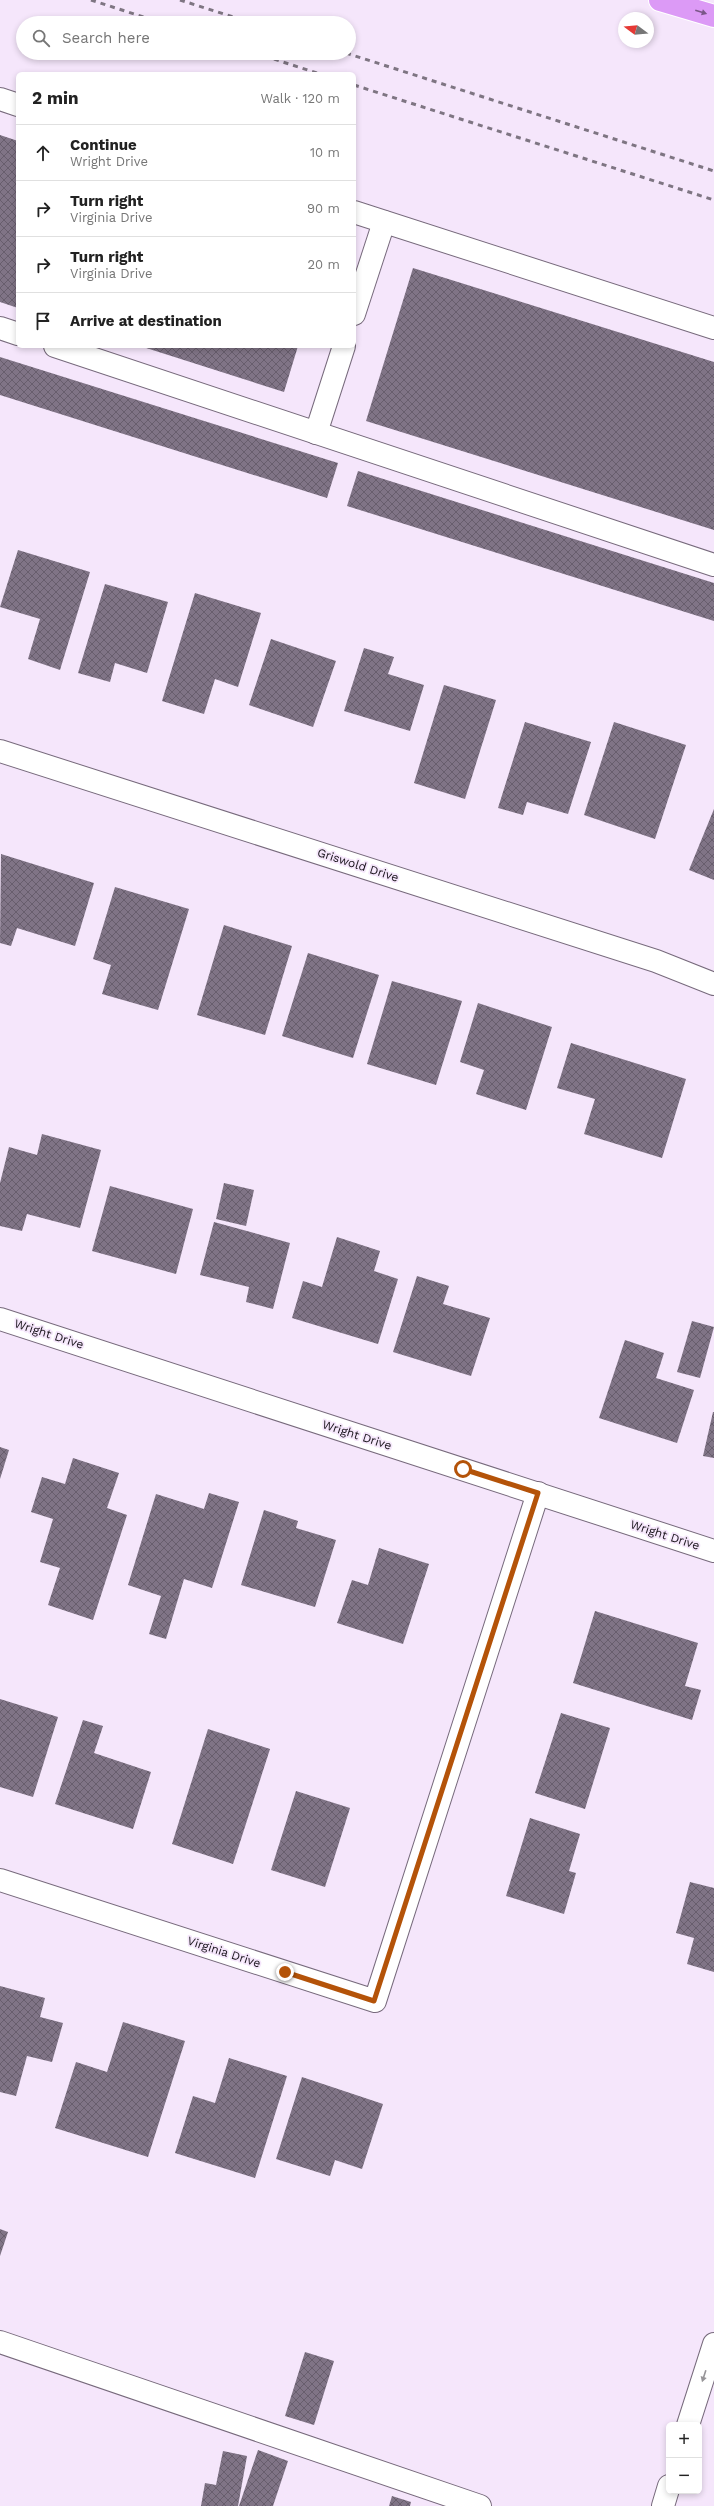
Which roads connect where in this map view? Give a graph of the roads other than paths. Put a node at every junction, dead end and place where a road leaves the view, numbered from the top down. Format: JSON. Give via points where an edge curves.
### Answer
{"nodes":[{"id":1,"x":660,"y":0,"type":"edge"},
{"id":2,"x":714,"y":16,"type":"edge"},
{"id":3,"x":0,"y":99,"type":"edge"},
{"id":4,"x":16,"y":104,"type":"edge"},
{"id":5,"x":356,"y":213,"type":"edge"},
{"id":6,"x":384,"y":222,"type":"junction"},
{"id":7,"x":356,"y":308,"type":"edge"},
{"id":8,"x":0,"y":328,"type":"edge"},
{"id":9,"x":714,"y":328,"type":"edge"},
{"id":10,"x":16,"y":333,"type":"edge"},
{"id":11,"x":61,"y":348,"type":"edge"},
{"id":12,"x":343,"y":348,"type":"edge"},
{"id":13,"x":316,"y":433,"type":"junction"},
{"id":14,"x":714,"y":565,"type":"edge"},
{"id":15,"x":0,"y":751,"type":"edge"},
{"id":16,"x":714,"y":984,"type":"edge"},
{"id":17,"x":0,"y":1319,"type":"edge"},
{"id":18,"x":538,"y":1493,"type":"junction"},
{"id":19,"x":714,"y":1551,"type":"edge"},
{"id":20,"x":0,"y":1880,"type":"edge"},
{"id":21,"x":0,"y":2342,"type":"edge"},
{"id":22,"x":714,"y":2344,"type":"edge"},
{"id":23,"x":689,"y":2422,"type":"edge"},
{"id":24,"x":667,"y":2494,"type":"edge"},
{"id":25,"x":480,"y":2506,"type":"edge"},
{"id":26,"x":663,"y":2506,"type":"edge"}],
"edges":[{"from":1,"to":2,"type":"highway","one_way":true},
{"from":3,"to":4,"type":"street"},
{"from":5,"to":6,"type":"street"},
{"from":6,"to":7,"type":"street"},
{"from":6,"to":9,"type":"street"},
{"from":8,"to":10,"type":"street"},
{"from":11,"to":13,"type":"street"},
{"from":12,"to":13,"type":"street"},
{"from":13,"to":14,"type":"street"},
{"from":15,"to":16,"type":"street","name":"Griswold Drive","via":[[656,961]]},
{"from":17,"to":18,"type":"street","name":"Wright Drive"},
{"from":18,"to":19,"type":"street","name":"Wright Drive"},
{"from":18,"to":20,"type":"street","name":"Virginia Drive","via":[[374,2001]]},
{"from":21,"to":25,"type":"street"},
{"from":22,"to":23,"type":"street","one_way":true},
{"from":24,"to":26,"type":"street"}]}
